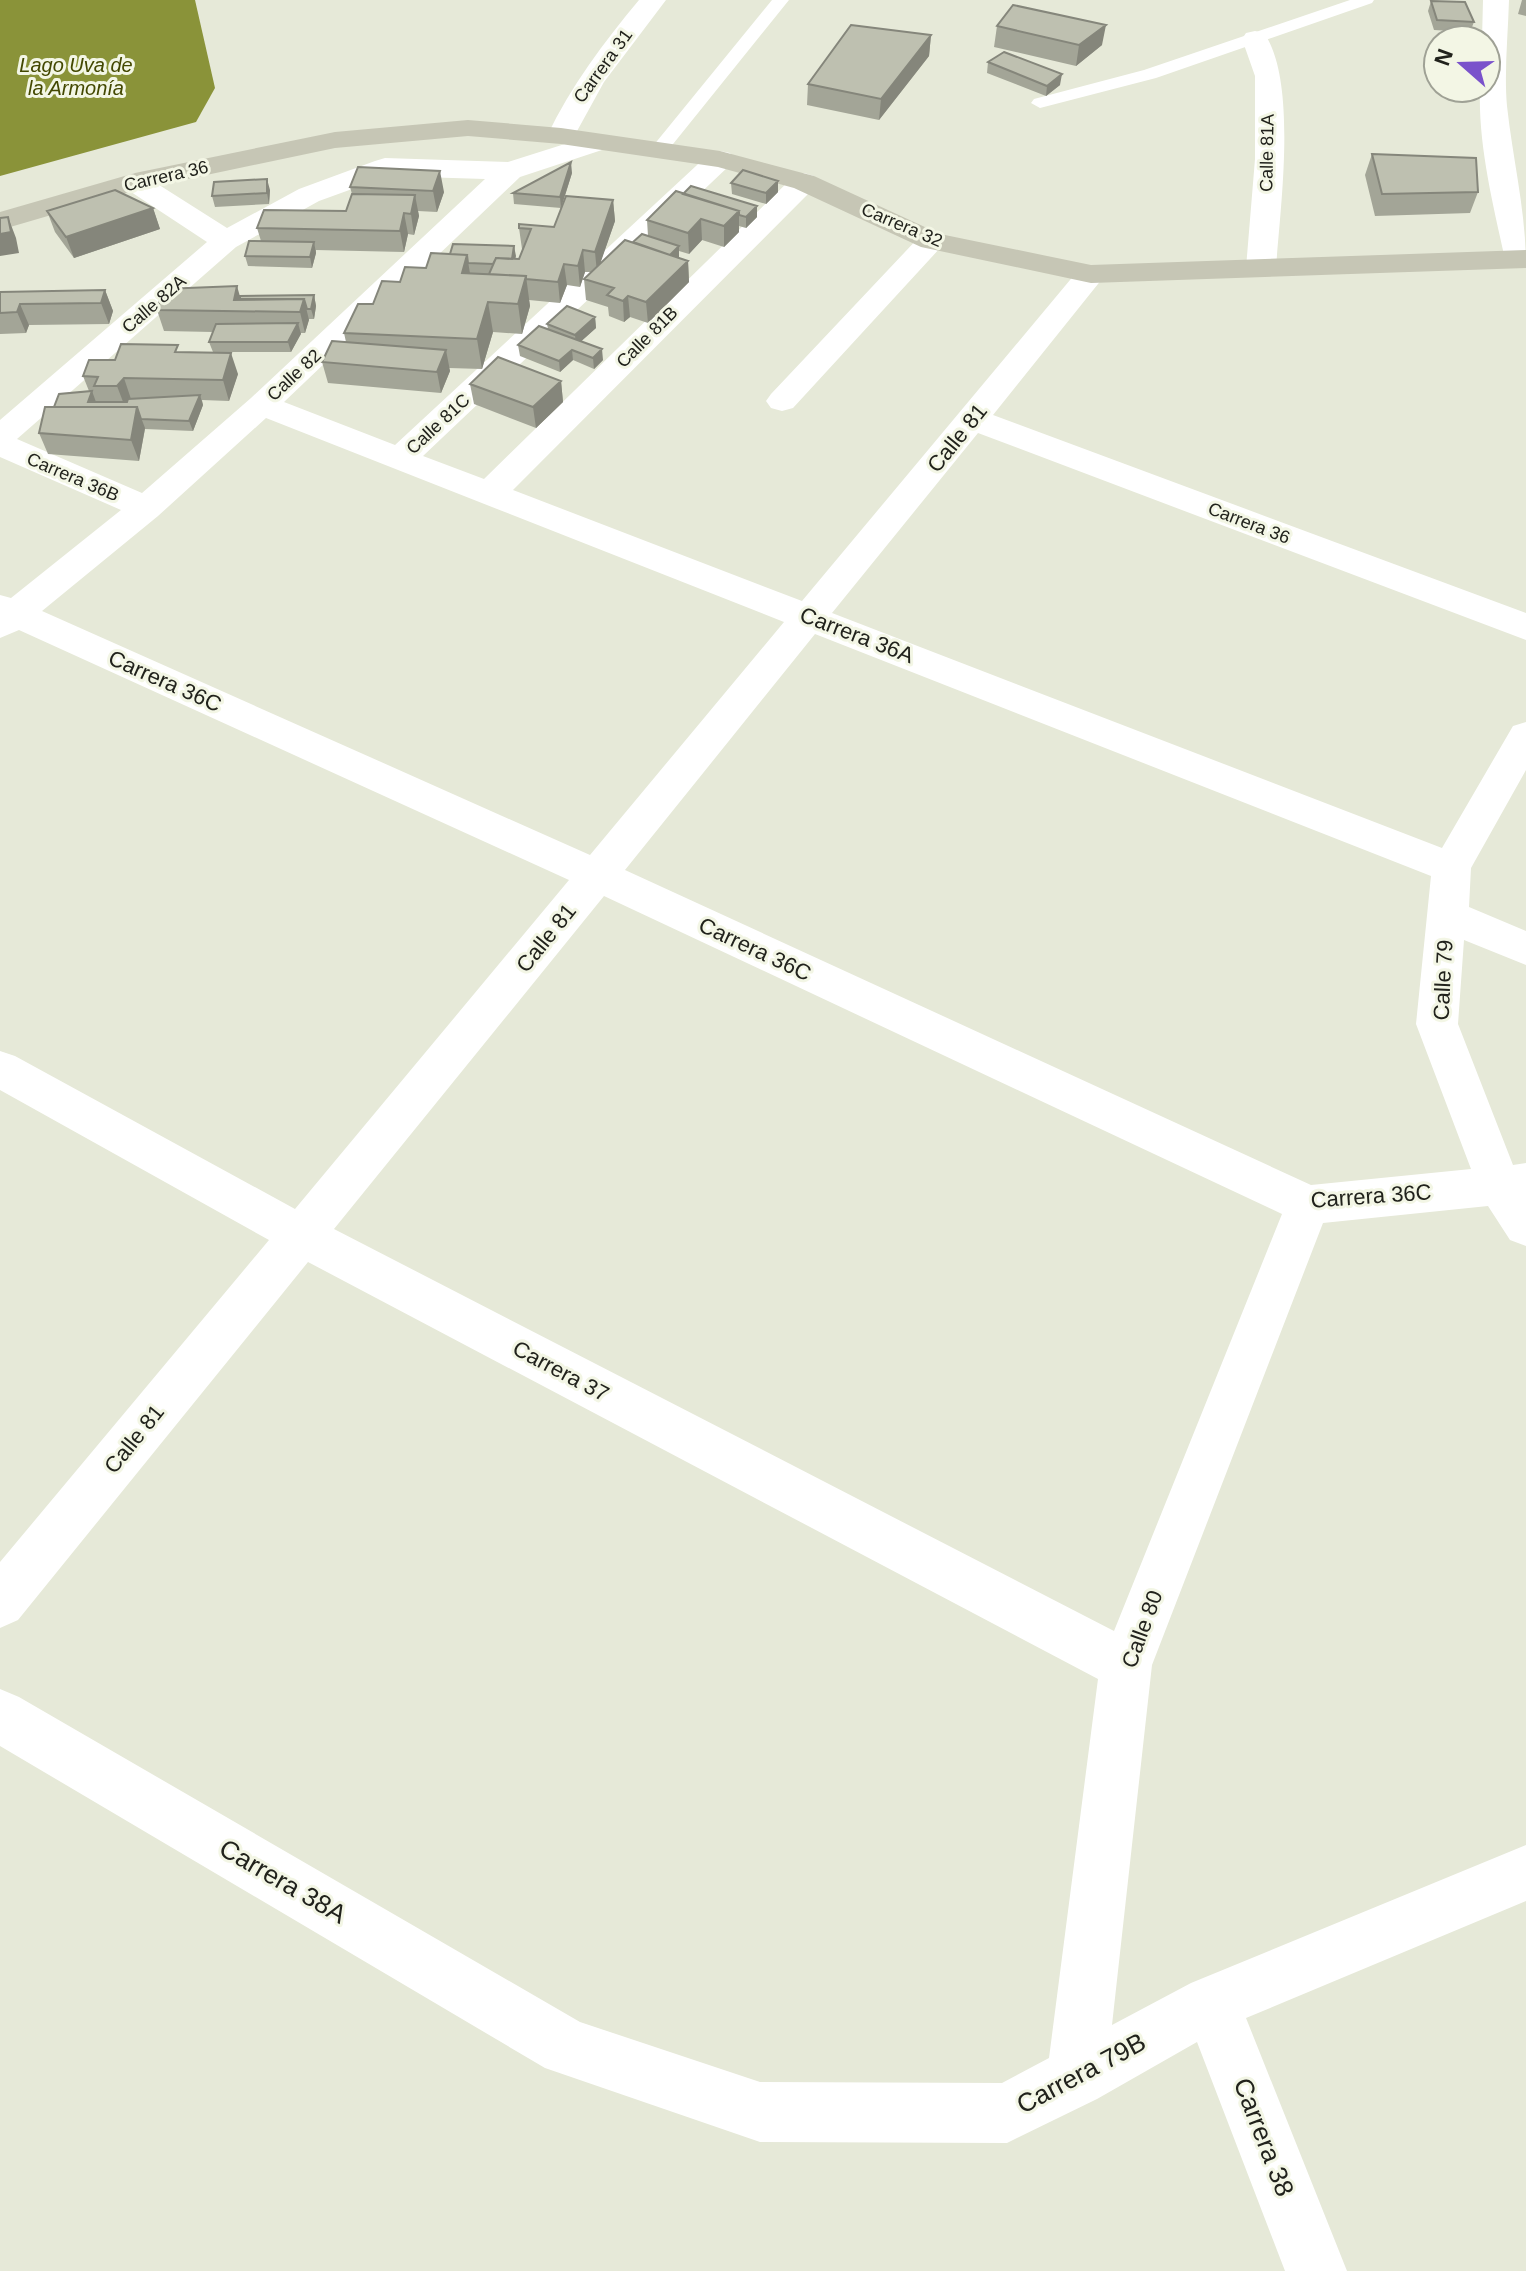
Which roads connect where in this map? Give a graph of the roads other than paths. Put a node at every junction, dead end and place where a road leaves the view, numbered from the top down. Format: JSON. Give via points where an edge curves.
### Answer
{"nodes":[{"id":1,"x":653,"y":0,"type":"edge"},
{"id":2,"x":781,"y":0,"type":"edge"},
{"id":3,"x":1366,"y":0,"type":"edge"},
{"id":4,"x":1496,"y":14,"type":"edge"},
{"id":5,"x":1526,"y":33,"type":"edge"},
{"id":6,"x":1255,"y":39,"type":"junction"},
{"id":7,"x":1040,"y":103,"type":"dead end"},
{"id":8,"x":561,"y":136,"type":"junction"},
{"id":9,"x":335,"y":140,"type":"joint"},
{"id":10,"x":595,"y":143,"type":"junction"},
{"id":11,"x":659,"y":150,"type":"junction"},
{"id":12,"x":720,"y":159,"type":"junction"},
{"id":13,"x":510,"y":171,"type":"junction"},
{"id":14,"x":135,"y":182,"type":"junction"},
{"id":15,"x":804,"y":182,"type":"junction"},
{"id":16,"x":0,"y":221,"type":"edge"},
{"id":17,"x":226,"y":241,"type":"junction"},
{"id":18,"x":931,"y":241,"type":"junction"},
{"id":19,"x":1523,"y":259,"type":"edge"},
{"id":20,"x":1261,"y":268,"type":"junction"},
{"id":21,"x":1091,"y":274,"type":"junction"},
{"id":22,"x":782,"y":401,"type":"dead end"},
{"id":23,"x":262,"y":405,"type":"junction"},
{"id":24,"x":972,"y":419,"type":"junction"},
{"id":25,"x":0,"y":437,"type":"edge"},
{"id":26,"x":0,"y":444,"type":"edge"},
{"id":27,"x":401,"y":458,"type":"junction"},
{"id":28,"x":490,"y":493,"type":"junction"},
{"id":29,"x":146,"y":508,"type":"junction"},
{"id":30,"x":5,"y":616,"type":"edge"},
{"id":31,"x":810,"y":616,"type":"junction"},
{"id":32,"x":1526,"y":627,"type":"edge"},
{"id":33,"x":1524,"y":745,"type":"edge"},
{"id":34,"x":1451,"y":868,"type":"junction"},
{"id":35,"x":597,"y":875,"type":"junction"},
{"id":36,"x":1448,"y":916,"type":"junction"},
{"id":37,"x":1526,"y":949,"type":"edge"},
{"id":38,"x":0,"y":1069,"type":"edge"},
{"id":39,"x":1512,"y":1184,"type":"edge"},
{"id":40,"x":1308,"y":1205,"type":"junction"},
{"id":41,"x":1526,"y":1226,"type":"edge"},
{"id":42,"x":301,"y":1235,"type":"junction"},
{"id":43,"x":0,"y":1602,"type":"edge"},
{"id":44,"x":1126,"y":1665,"type":"junction"},
{"id":45,"x":0,"y":1716,"type":"edge"},
{"id":46,"x":1526,"y":1873,"type":"edge"},
{"id":47,"x":1211,"y":2003,"type":"junction"},
{"id":48,"x":566,"y":2047,"type":"joint"},
{"id":49,"x":1076,"y":2078,"type":"junction"},
{"id":50,"x":1316,"y":2271,"type":"edge"}],
"edges":[{"from":1,"to":8,"type":"street","name":"Carrera 31","via":[[603,60]]},
{"from":2,"to":11,"type":"lane"},
{"from":3,"to":6,"type":"lane"},
{"from":4,"to":5,"type":"street"},
{"from":4,"to":19,"type":"street","via":[[1493,102],[1503,182]]},
{"from":6,"to":7,"type":"lane"},
{"from":6,"to":20,"type":"street","name":"Calle 81A","via":[[1268,76],[1269,159]]},
{"from":8,"to":9,"type":"street","name":"Carrera 32","via":[[468,128]]},
{"from":8,"to":10,"type":"street","name":"Carrera 32"},
{"from":9,"to":14,"type":"street","name":"Carrera 36"},
{"from":10,"to":11,"type":"street","name":"Carrera 32"},
{"from":10,"to":13,"type":"street","name":"Calle 82"},
{"from":11,"to":12,"type":"street","name":"Carrera 32"},
{"from":12,"to":15,"type":"street","name":"Carrera 32"},
{"from":12,"to":27,"type":"street","name":"Calle 81C"},
{"from":13,"to":17,"type":"street","name":"Calle 82A","via":[[385,167],[309,195]]},
{"from":13,"to":23,"type":"street","name":"Calle 82"},
{"from":14,"to":16,"type":"street","name":"Carrera 36"},
{"from":14,"to":17,"type":"street"},
{"from":15,"to":18,"type":"street","name":"Carrera 32"},
{"from":15,"to":28,"type":"street","name":"Calle 81B"},
{"from":17,"to":25,"type":"street","name":"Calle 82A"},
{"from":18,"to":21,"type":"street","name":"Carrera 32"},
{"from":18,"to":22,"type":"street"},
{"from":19,"to":20,"type":"street","name":"Carrera 32"},
{"from":20,"to":21,"type":"street","name":"Carrera 32"},
{"from":21,"to":24,"type":"street","name":"Calle 81"},
{"from":23,"to":27,"type":"street","name":"Carrera 36A"},
{"from":23,"to":29,"type":"street","name":"Calle 82"},
{"from":24,"to":31,"type":"street","name":"Calle 81"},
{"from":24,"to":32,"type":"street","name":"Carrera 36"},
{"from":26,"to":29,"type":"street","name":"Carrera 36B"},
{"from":27,"to":28,"type":"street","name":"Carrera 36A"},
{"from":28,"to":31,"type":"street","name":"Carrera 36A"},
{"from":29,"to":30,"type":"street","name":"Calle 82"},
{"from":30,"to":35,"type":"street","name":"Carrera 36C"},
{"from":31,"to":34,"type":"street","name":"Carrera 36A"},
{"from":31,"to":35,"type":"street","name":"Calle 81"},
{"from":33,"to":34,"type":"street","name":"Calle 79"},
{"from":34,"to":36,"type":"street","name":"Calle 79"},
{"from":35,"to":40,"type":"street","name":"Carrera 36C"},
{"from":35,"to":42,"type":"street","name":"Calle 81"},
{"from":36,"to":37,"type":"street"},
{"from":36,"to":39,"type":"street","name":"Calle 79","via":[[1437,1024]]},
{"from":38,"to":42,"type":"street","name":"Carrera 37"},
{"from":39,"to":40,"type":"street","name":"Carrera 36C"},
{"from":39,"to":41,"type":"street","name":"Calle 79"},
{"from":40,"to":44,"type":"street","name":"Calle 80"},
{"from":42,"to":43,"type":"street","name":"Calle 81"},
{"from":42,"to":44,"type":"street","name":"Carrera 37"},
{"from":44,"to":49,"type":"street","name":"Calle 80"},
{"from":45,"to":48,"type":"street","name":"Carrera 38A"},
{"from":46,"to":47,"type":"street","name":"Carrera 79B"},
{"from":47,"to":49,"type":"street","name":"Carrera 79B"},
{"from":47,"to":50,"type":"street","name":"Carrera 38"},
{"from":48,"to":49,"type":"street","name":"Carrera 79B","via":[[760,2112],[1007,2113]]}]}
